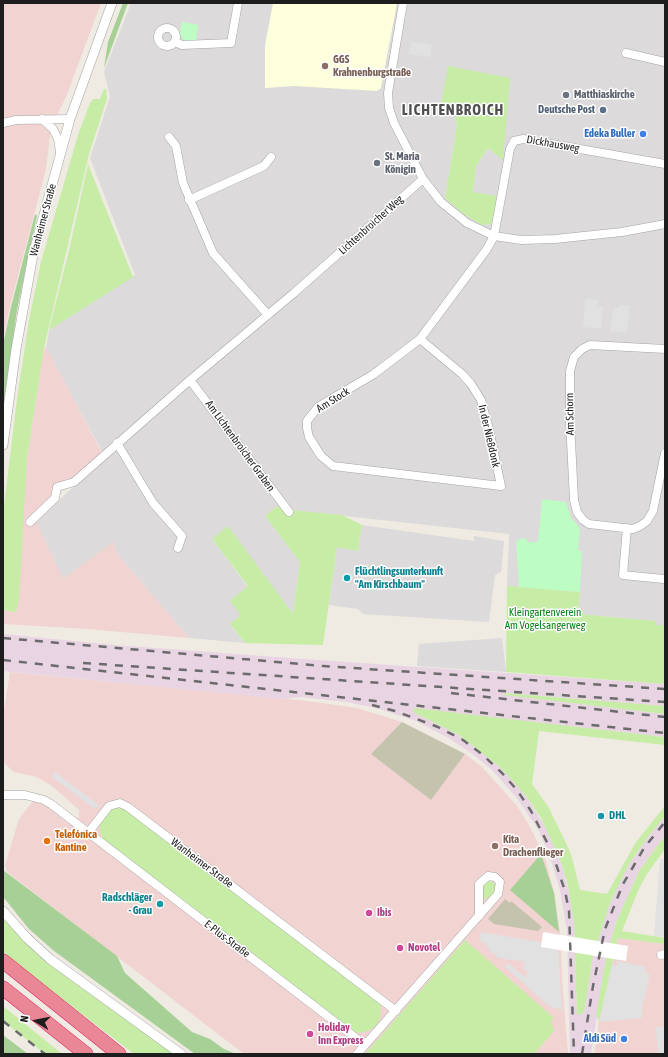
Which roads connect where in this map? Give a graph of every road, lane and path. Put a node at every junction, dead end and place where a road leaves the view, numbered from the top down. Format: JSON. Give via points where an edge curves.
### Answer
{"nodes":[{"id":1,"x":112,"y":3,"type":"edge"},
{"id":2,"x":238,"y":3,"type":"edge"},
{"id":3,"x":403,"y":3,"type":"edge"},
{"id":4,"x":175,"y":42,"type":"dead end"},
{"id":5,"x":626,"y":53,"type":"dead end"},
{"id":6,"x":665,"y":62,"type":"edge"},
{"id":7,"x":42,"y":119,"type":"junction"},
{"id":8,"x":70,"y":119,"type":"junction"},
{"id":9,"x":3,"y":123,"type":"edge"},
{"id":10,"x":169,"y":137,"type":"dead end"},
{"id":11,"x":60,"y":155,"type":"junction"},
{"id":12,"x":271,"y":157,"type":"dead end"},
{"id":13,"x":665,"y":164,"type":"edge"},
{"id":14,"x":424,"y":179,"type":"junction"},
{"id":15,"x":189,"y":200,"type":"junction"},
{"id":16,"x":665,"y":224,"type":"edge"},
{"id":17,"x":494,"y":236,"type":"junction"},
{"id":18,"x":268,"y":315,"type":"junction"},
{"id":19,"x":420,"y":340,"type":"junction"},
{"id":20,"x":665,"y":349,"type":"edge"},
{"id":21,"x":190,"y":380,"type":"junction"},
{"id":22,"x":117,"y":443,"type":"junction"},
{"id":23,"x":3,"y":445,"type":"edge"},
{"id":24,"x":665,"y":453,"type":"edge"},
{"id":25,"x":500,"y":486,"type":"joint"},
{"id":26,"x":289,"y":512,"type":"dead end"},
{"id":27,"x":30,"y":522,"type":"dead end"},
{"id":28,"x":627,"y":528,"type":"junction"},
{"id":29,"x":178,"y":548,"type":"dead end"},
{"id":30,"x":664,"y":580,"type":"edge"},
{"id":31,"x":3,"y":795,"type":"edge"},
{"id":32,"x":88,"y":832,"type":"junction"},
{"id":33,"x":3,"y":911,"type":"edge"},
{"id":34,"x":479,"y":916,"type":"junction"},
{"id":35,"x":3,"y":961,"type":"edge"},
{"id":36,"x":3,"y":988,"type":"edge"},
{"id":37,"x":396,"y":1011,"type":"junction"},
{"id":38,"x":366,"y":1045,"type":"junction"},
{"id":39,"x":86,"y":1054,"type":"edge"},
{"id":40,"x":119,"y":1054,"type":"edge"},
{"id":41,"x":181,"y":1054,"type":"edge"},
{"id":42,"x":358,"y":1054,"type":"edge"}],
"edges":[{"from":1,"to":8,"type":"street","name":"Wanheimer Straße"},
{"from":2,"to":4,"type":"street","via":[[231,43],[182,45]]},
{"from":3,"to":14,"type":"street","via":[[388,93],[389,108],[394,123]]},
{"from":5,"to":6,"type":"street"},
{"from":7,"to":8,"type":"street"},
{"from":7,"to":9,"type":"street"},
{"from":7,"to":11,"type":"street","via":[[56,135]]},
{"from":8,"to":11,"type":"street","name":"Wanheimer Straße"},
{"from":10,"to":15,"type":"street","via":[[176,146]]},
{"from":11,"to":23,"type":"street","name":"Wanheimer Straße","via":[[33,255],[16,349]]},
{"from":12,"to":15,"type":"street","via":[[264,166]]},
{"from":13,"to":17,"type":"street","name":"Dickhausweg","via":[[517,139],[510,149]]},
{"from":14,"to":17,"type":"street","via":[[440,202],[453,213]]},
{"from":14,"to":18,"type":"street","name":"Lichtenbroicher Weg"},
{"from":15,"to":18,"type":"street","via":[[213,253]]},
{"from":16,"to":17,"type":"street","via":[[622,232],[555,239],[521,240]]},
{"from":17,"to":19,"type":"street","name":"Am Stock"},
{"from":18,"to":21,"type":"street","name":"Lichtenbroicher Weg"},
{"from":19,"to":25,"type":"street","name":"In der Nießdonk","via":[[462,374],[481,400]]},
{"from":19,"to":25,"type":"street","name":"Am Stock","via":[[374,374],[318,407],[307,421],[309,437],[327,462],[341,468]]},
{"from":20,"to":28,"type":"street","name":"Am Schorn","via":[[590,345],[582,348],[574,357],[570,371],[572,470],[577,512],[589,524]]},
{"from":21,"to":22,"type":"street","name":"Lichtenbroicher Weg"},
{"from":21,"to":26,"type":"street","name":"Am Lichtenbroicher Graben"},
{"from":22,"to":27,"type":"street","name":"Lichtenbroicher Weg","via":[[74,482],[57,487],[55,498]]},
{"from":22,"to":29,"type":"street","via":[[153,503],[182,536]]},
{"from":24,"to":28,"type":"street","name":"Am Schorn","via":[[653,511],[647,521],[640,526]]},
{"from":28,"to":30,"type":"street","via":[[623,575]]},
{"from":31,"to":32,"type":"street","via":[[25,795],[44,800]]},
{"from":32,"to":37,"type":"street","name":"Wanheimer Straße","via":[[109,806],[116,803],[124,804]]},
{"from":32,"to":38,"type":"street","name":"E-Plus-Straße"},
{"from":33,"to":41,"type":"street","via":[[50,959]]},
{"from":34,"to":34,"type":"street","via":[[500,891],[500,882],[495,877],[488,876],[479,884]]},
{"from":34,"to":37,"type":"street"},
{"from":35,"to":40,"type":"highway"},
{"from":36,"to":39,"type":"highway"},
{"from":37,"to":38,"type":"street"},
{"from":38,"to":42,"type":"street"}]}
